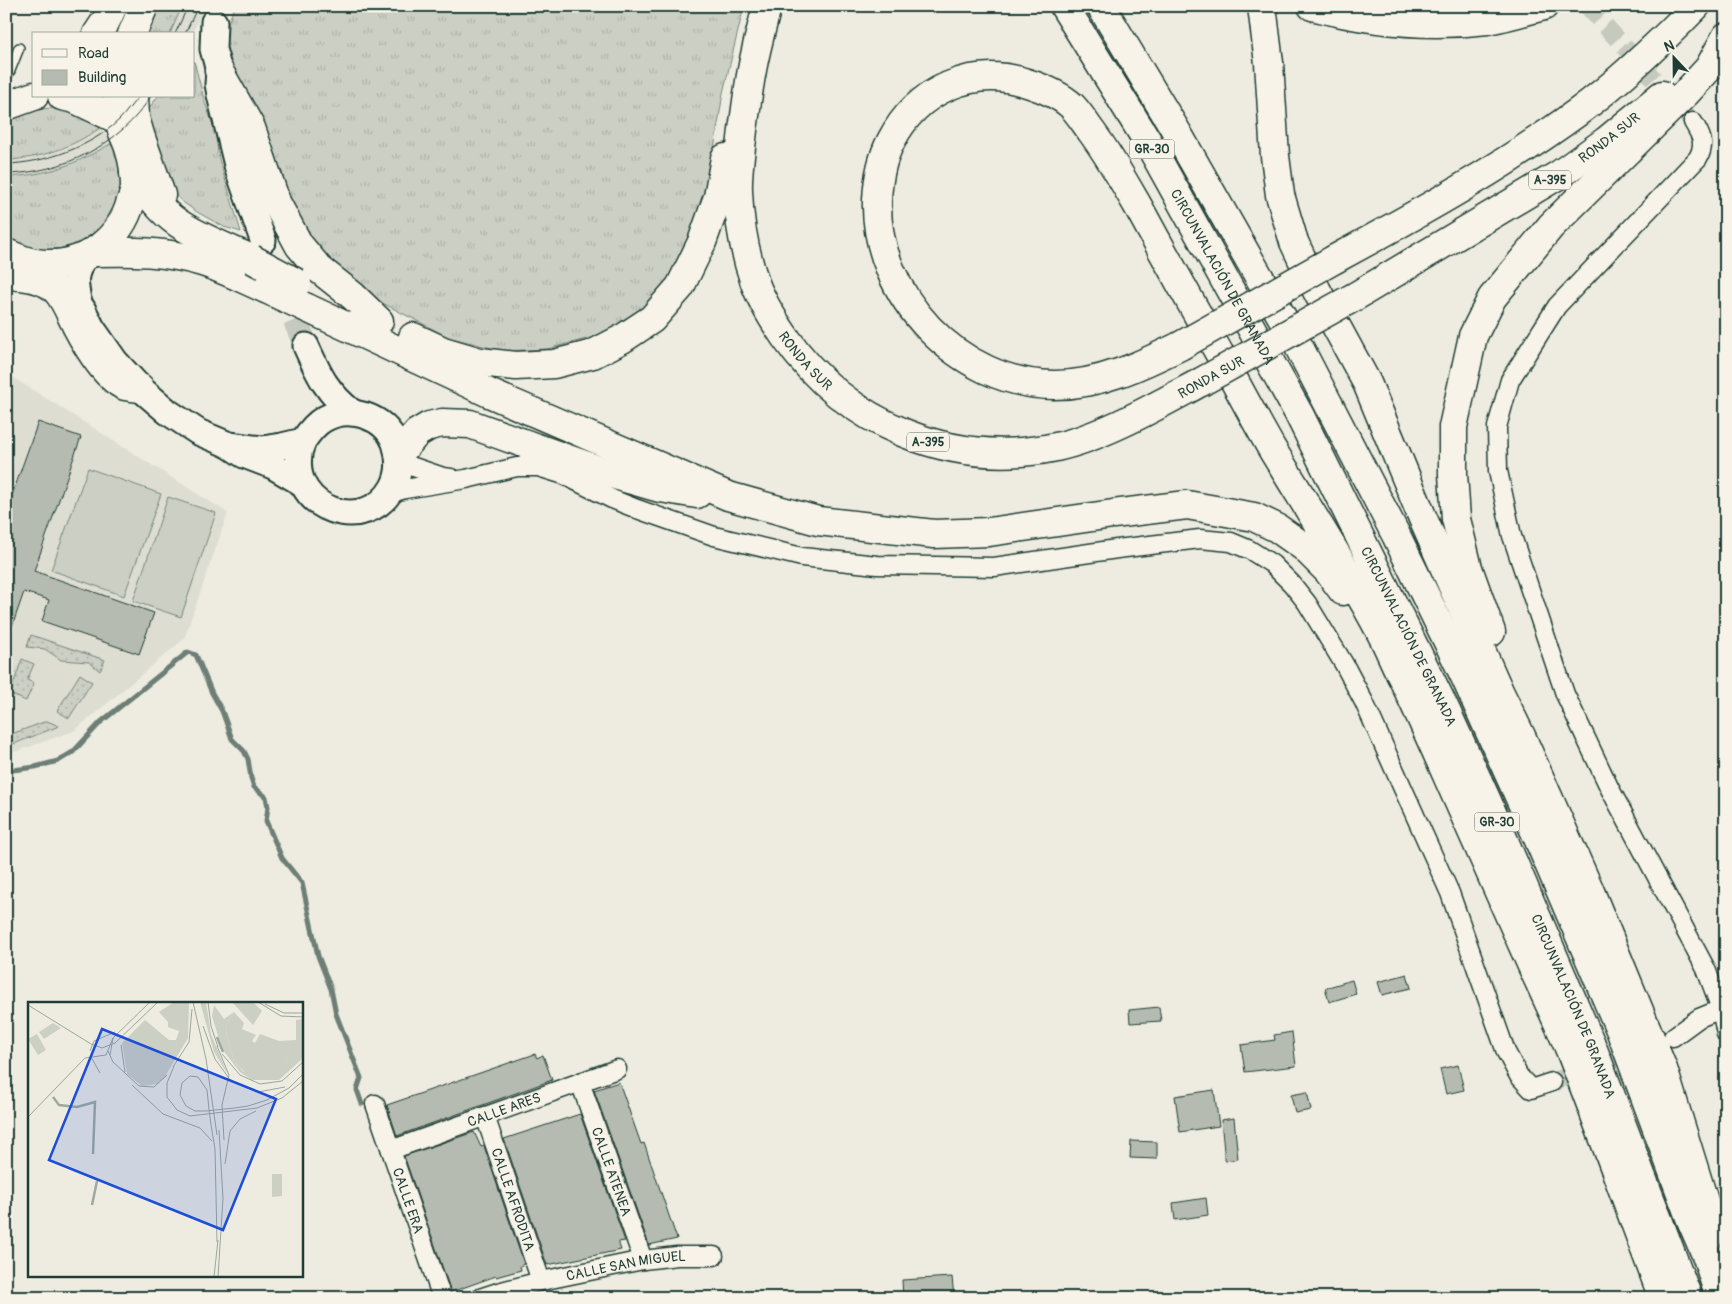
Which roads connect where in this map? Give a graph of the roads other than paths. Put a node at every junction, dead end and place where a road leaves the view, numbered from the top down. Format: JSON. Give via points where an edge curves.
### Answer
{"nodes":[{"id":1,"x":114,"y":6,"type":"edge"},
{"id":2,"x":144,"y":6,"type":"edge"},
{"id":3,"x":767,"y":6,"type":"edge"},
{"id":4,"x":1064,"y":6,"type":"edge"},
{"id":5,"x":1101,"y":6,"type":"edge"},
{"id":6,"x":1262,"y":6,"type":"edge"},
{"id":7,"x":1312,"y":6,"type":"edge"},
{"id":8,"x":1544,"y":6,"type":"edge"},
{"id":9,"x":1696,"y":6,"type":"edge"},
{"id":10,"x":218,"y":14,"type":"edge"},
{"id":11,"x":98,"y":32,"type":"edge"},
{"id":12,"x":133,"y":32,"type":"edge"},
{"id":13,"x":1726,"y":37,"type":"edge"},
{"id":14,"x":19,"y":48,"type":"dead end"},
{"id":15,"x":752,"y":69,"type":"junction"},
{"id":16,"x":219,"y":71,"type":"junction"},
{"id":17,"x":9,"y":73,"type":"dead end"},
{"id":18,"x":32,"y":97,"type":"edge"},
{"id":19,"x":71,"y":98,"type":"edge"},
{"id":20,"x":134,"y":98,"type":"edge"},
{"id":21,"x":6,"y":106,"type":"edge"},
{"id":22,"x":118,"y":108,"type":"edge"},
{"id":23,"x":1693,"y":122,"type":"tunnel mouth"},
{"id":24,"x":228,"y":132,"type":"junction"},
{"id":25,"x":134,"y":173,"type":"junction"},
{"id":26,"x":166,"y":213,"type":"junction"},
{"id":27,"x":257,"y":249,"type":"junction"},
{"id":28,"x":89,"y":255,"type":"junction"},
{"id":29,"x":19,"y":265,"type":"edge"},
{"id":30,"x":302,"y":296,"type":"junction"},
{"id":31,"x":78,"y":300,"type":"junction"},
{"id":32,"x":378,"y":321,"type":"junction"},
{"id":33,"x":140,"y":388,"type":"junction"},
{"id":34,"x":353,"y":413,"type":"junction"},
{"id":35,"x":308,"y":434,"type":"junction"},
{"id":36,"x":229,"y":445,"type":"junction"},
{"id":37,"x":399,"y":458,"type":"junction"},
{"id":38,"x":466,"y":479,"type":"junction"},
{"id":39,"x":302,"y":483,"type":"junction"},
{"id":40,"x":389,"y":494,"type":"junction"},
{"id":41,"x":728,"y":496,"type":"junction"},
{"id":42,"x":1415,"y":703,"type":"junction"},
{"id":43,"x":1521,"y":736,"type":"junction"},
{"id":44,"x":1721,"y":1009,"type":"junction"},
{"id":45,"x":1726,"y":1034,"type":"edge"},
{"id":46,"x":1673,"y":1037,"type":"dead end"},
{"id":47,"x":617,"y":1069,"type":"dead end"},
{"id":48,"x":580,"y":1082,"type":"junction"},
{"id":49,"x":1552,"y":1082,"type":"tunnel mouth"},
{"id":50,"x":375,"y":1104,"type":"dead end"},
{"id":51,"x":485,"y":1116,"type":"junction"},
{"id":52,"x":391,"y":1150,"type":"junction"},
{"id":53,"x":714,"y":1256,"type":"dead end"},
{"id":54,"x":1707,"y":1257,"type":"junction"},
{"id":55,"x":643,"y":1260,"type":"junction"},
{"id":56,"x":541,"y":1281,"type":"junction"},
{"id":57,"x":442,"y":1298,"type":"edge"},
{"id":58,"x":480,"y":1298,"type":"edge"},
{"id":59,"x":1663,"y":1298,"type":"edge"},
{"id":60,"x":1688,"y":1298,"type":"edge"},
{"id":61,"x":1720,"y":1298,"type":"edge"}],
"edges":[{"from":1,"to":11,"type":"main road"},
{"from":2,"to":12,"type":"main road"},
{"from":3,"to":15,"type":"main road"},
{"from":4,"to":60,"type":"main road","name":"CIRCUNVALACIÓN DE GRANADA","number":"GR-30","via":[[1148,142],[1299,414],[1446,711],[1488,801],[1591,1044]]},
{"from":5,"to":54,"type":"main road","number":"GR-30","via":[[1176,129],[1299,347],[1466,679],[1621,1032]]},
{"from":6,"to":43,"type":"main road","via":[[1280,196],[1294,242],[1367,383],[1424,521]]},
{"from":7,"to":8,"type":"main road","via":[[1378,19],[1426,23],[1488,20]]},
{"from":9,"to":42,"type":"main road","bridge":true,"via":[[1663,40],[1579,111],[1518,154],[1416,215],[1335,259],[1180,346],[1120,373],[1086,383],[1054,385],[992,373],[940,340],[920,319],[889,268],[880,241],[876,214],[882,162],[904,120],[923,100],[943,87],[963,80],[991,77],[1020,80],[1048,90],[1072,106],[1113,163],[1269,443],[1342,561]]},
{"from":10,"to":16,"type":"street","via":[[212,49]]},
{"from":10,"to":24,"type":"street","via":[[202,48],[201,60],[207,84]]},
{"from":13,"to":15,"type":"main road","name":"RONDA SUR","number":"A-395","bridge":true,"via":[[1606,141],[1560,174],[1356,296],[1154,408],[1098,433],[1057,447],[994,453],[961,450],[923,441],[880,422],[821,380],[798,356],[777,324],[756,285],[742,238],[737,190]]},
{"from":13,"to":43,"type":"main road","via":[[1709,68],[1686,93],[1551,226],[1492,298],[1473,336],[1452,427],[1456,519],[1468,568],[1511,686]]},
{"from":14,"to":17,"type":"lane"},
{"from":15,"to":32,"type":"main road","via":[[740,97],[718,197],[702,242],[680,287],[652,319],[593,354],[554,364],[516,366],[480,362],[443,352]]},
{"from":16,"to":24,"type":"street","via":[[218,84]]},
{"from":16,"to":32,"type":"main road","via":[[251,128],[276,202],[299,245],[319,269]]},
{"from":18,"to":21,"type":"main road"},
{"from":19,"to":22,"type":"main road"},
{"from":20,"to":26,"type":"main road","via":[[135,118]]},
{"from":22,"to":25,"type":"main road"},
{"from":23,"to":44,"type":"street","via":[[1700,133],[1702,150],[1698,158],[1557,306],[1510,380],[1497,427],[1498,471],[1512,536],[1565,694],[1610,789],[1706,969]]},
{"from":24,"to":27,"type":"street"},
{"from":25,"to":26,"type":"main road","via":[[145,191]]},
{"from":25,"to":28,"type":"main road","via":[[135,189],[128,214],[116,234]]},
{"from":26,"to":27,"type":"main road","via":[[215,243]]},
{"from":27,"to":30,"type":"main road","bridge":true},
{"from":28,"to":29,"type":"main road","via":[[66,263]]},
{"from":28,"to":30,"type":"main road","bridge":true,"via":[[127,251],[167,254],[202,262],[266,289]]},
{"from":28,"to":31,"type":"street","via":[[75,273]]},
{"from":29,"to":31,"type":"street","via":[[65,282]]},
{"from":29,"to":33,"type":"main road","via":[[31,278],[42,281],[61,295],[80,334],[110,375],[124,386]]},
{"from":30,"to":32,"type":"main road"},
{"from":30,"to":41,"type":"main road","via":[[489,394]]},
{"from":31,"to":33,"type":"street","via":[[92,328],[115,361]]},
{"from":33,"to":36,"type":"street","via":[[198,432]]},
{"from":34,"to":35,"type":"street","via":[[325,419]]},
{"from":34,"to":35,"type":"street","via":[[328,390],[306,346],[315,410]]},
{"from":34,"to":37,"type":"street","via":[[383,425],[393,438]]},
{"from":35,"to":36,"type":"street","via":[[262,449]]},
{"from":35,"to":39,"type":"street","via":[[299,454],[298,469]]},
{"from":36,"to":39,"type":"street"},
{"from":37,"to":38,"type":"street","via":[[443,478]]},
{"from":37,"to":40,"type":"street","via":[[397,479]]},
{"from":37,"to":41,"type":"main road","via":[[417,433],[429,426],[470,424],[601,471],[660,488]]},
{"from":38,"to":40,"type":"street"},
{"from":38,"to":49,"type":"street","via":[[517,467],[538,467],[564,475],[628,506],[714,536],[802,557],[877,565],[994,567],[1200,539],[1231,542],[1250,550],[1272,564],[1307,603],[1364,702],[1450,893],[1506,1052],[1519,1076],[1532,1089]]},
{"from":39,"to":40,"type":"street","via":[[312,498],[326,508],[342,513],[360,512],[376,506]]},
{"from":41,"to":42,"type":"main road","via":[[818,521],[934,534],[989,532],[1187,506],[1254,517],[1278,528],[1328,570],[1374,643],[1391,680]]},
{"from":42,"to":59,"type":"main road","via":[[1568,1046]]},
{"from":43,"to":54,"type":"main road","via":[[1589,889],[1663,1069],[1708,1214]]},
{"from":44,"to":45,"type":"street"},
{"from":44,"to":46,"type":"street","via":[[1699,1018]]},
{"from":47,"to":48,"type":"street","name":"CALLE ARES"},
{"from":48,"to":51,"type":"street","name":"CALLE ARES"},
{"from":48,"to":55,"type":"street","name":"CALLE ATENEA"},
{"from":50,"to":52,"type":"street","name":"CALLE ERA"},
{"from":51,"to":52,"type":"street","name":"CALLE ARES"},
{"from":51,"to":56,"type":"street","name":"CALLE AFRODITA"},
{"from":52,"to":57,"type":"street","name":"CALLE ERA"},
{"from":53,"to":55,"type":"street","name":"CALLE SAN MIGUEL"},
{"from":54,"to":61,"type":"main road","number":"GR-30"},
{"from":55,"to":56,"type":"street","name":"CALLE SAN MIGUEL"},
{"from":56,"to":58,"type":"street","name":"CALLE SAN MIGUEL"}]}
